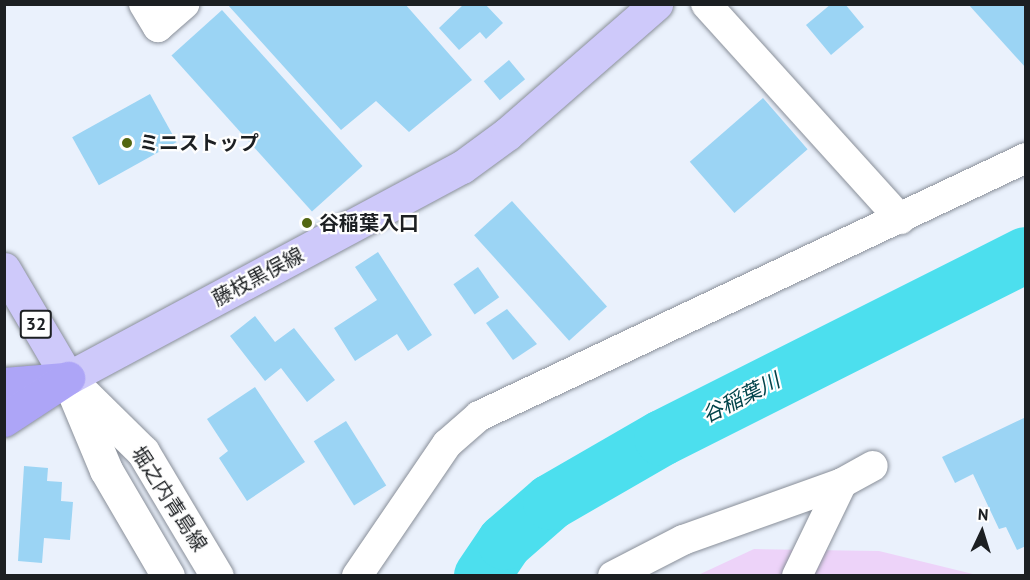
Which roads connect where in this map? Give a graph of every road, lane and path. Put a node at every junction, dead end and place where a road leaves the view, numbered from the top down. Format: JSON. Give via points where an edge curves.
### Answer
{"nodes":[{"id":1,"x":144,"y":4,"type":"edge"},
{"id":2,"x":184,"y":4,"type":"edge"},
{"id":3,"x":656,"y":4,"type":"edge"},
{"id":4,"x":706,"y":4,"type":"edge"},
{"id":5,"x":1026,"y":158,"type":"edge"},
{"id":6,"x":900,"y":219,"type":"junction"},
{"id":7,"x":4,"y":269,"type":"edge"},
{"id":8,"x":69,"y":378,"type":"junction"},
{"id":9,"x":4,"y":384,"type":"edge"},
{"id":10,"x":4,"y":420,"type":"edge"},
{"id":11,"x":873,"y":466,"type":"dead end"},
{"id":12,"x":842,"y":483,"type":"junction"},
{"id":13,"x":168,"y":576,"type":"edge"},
{"id":14,"x":217,"y":576,"type":"edge"},
{"id":15,"x":357,"y":576,"type":"edge"},
{"id":16,"x":613,"y":576,"type":"edge"},
{"id":17,"x":797,"y":576,"type":"edge"}],
"edges":[{"from":1,"to":2,"type":"street","via":[[158,27]]},
{"from":3,"to":8,"type":"main road","name":"藤枝黒俣線","via":[[507,134],[462,167]]},
{"from":4,"to":6,"type":"street"},
{"from":5,"to":6,"type":"street"},
{"from":6,"to":15,"type":"street","via":[[479,416],[447,444]]},
{"from":7,"to":8,"type":"main road","number":"32"},
{"from":8,"to":9,"type":"highway"},
{"from":8,"to":10,"type":"highway"},
{"from":8,"to":13,"type":"main road","name":"堀之内青島線","via":[[106,470]]},
{"from":8,"to":14,"type":"main road","name":"堀之内青島線","via":[[143,452]]},
{"from":11,"to":12,"type":"street"},
{"from":12,"to":16,"type":"street","via":[[683,540]]},
{"from":12,"to":17,"type":"street"}]}
